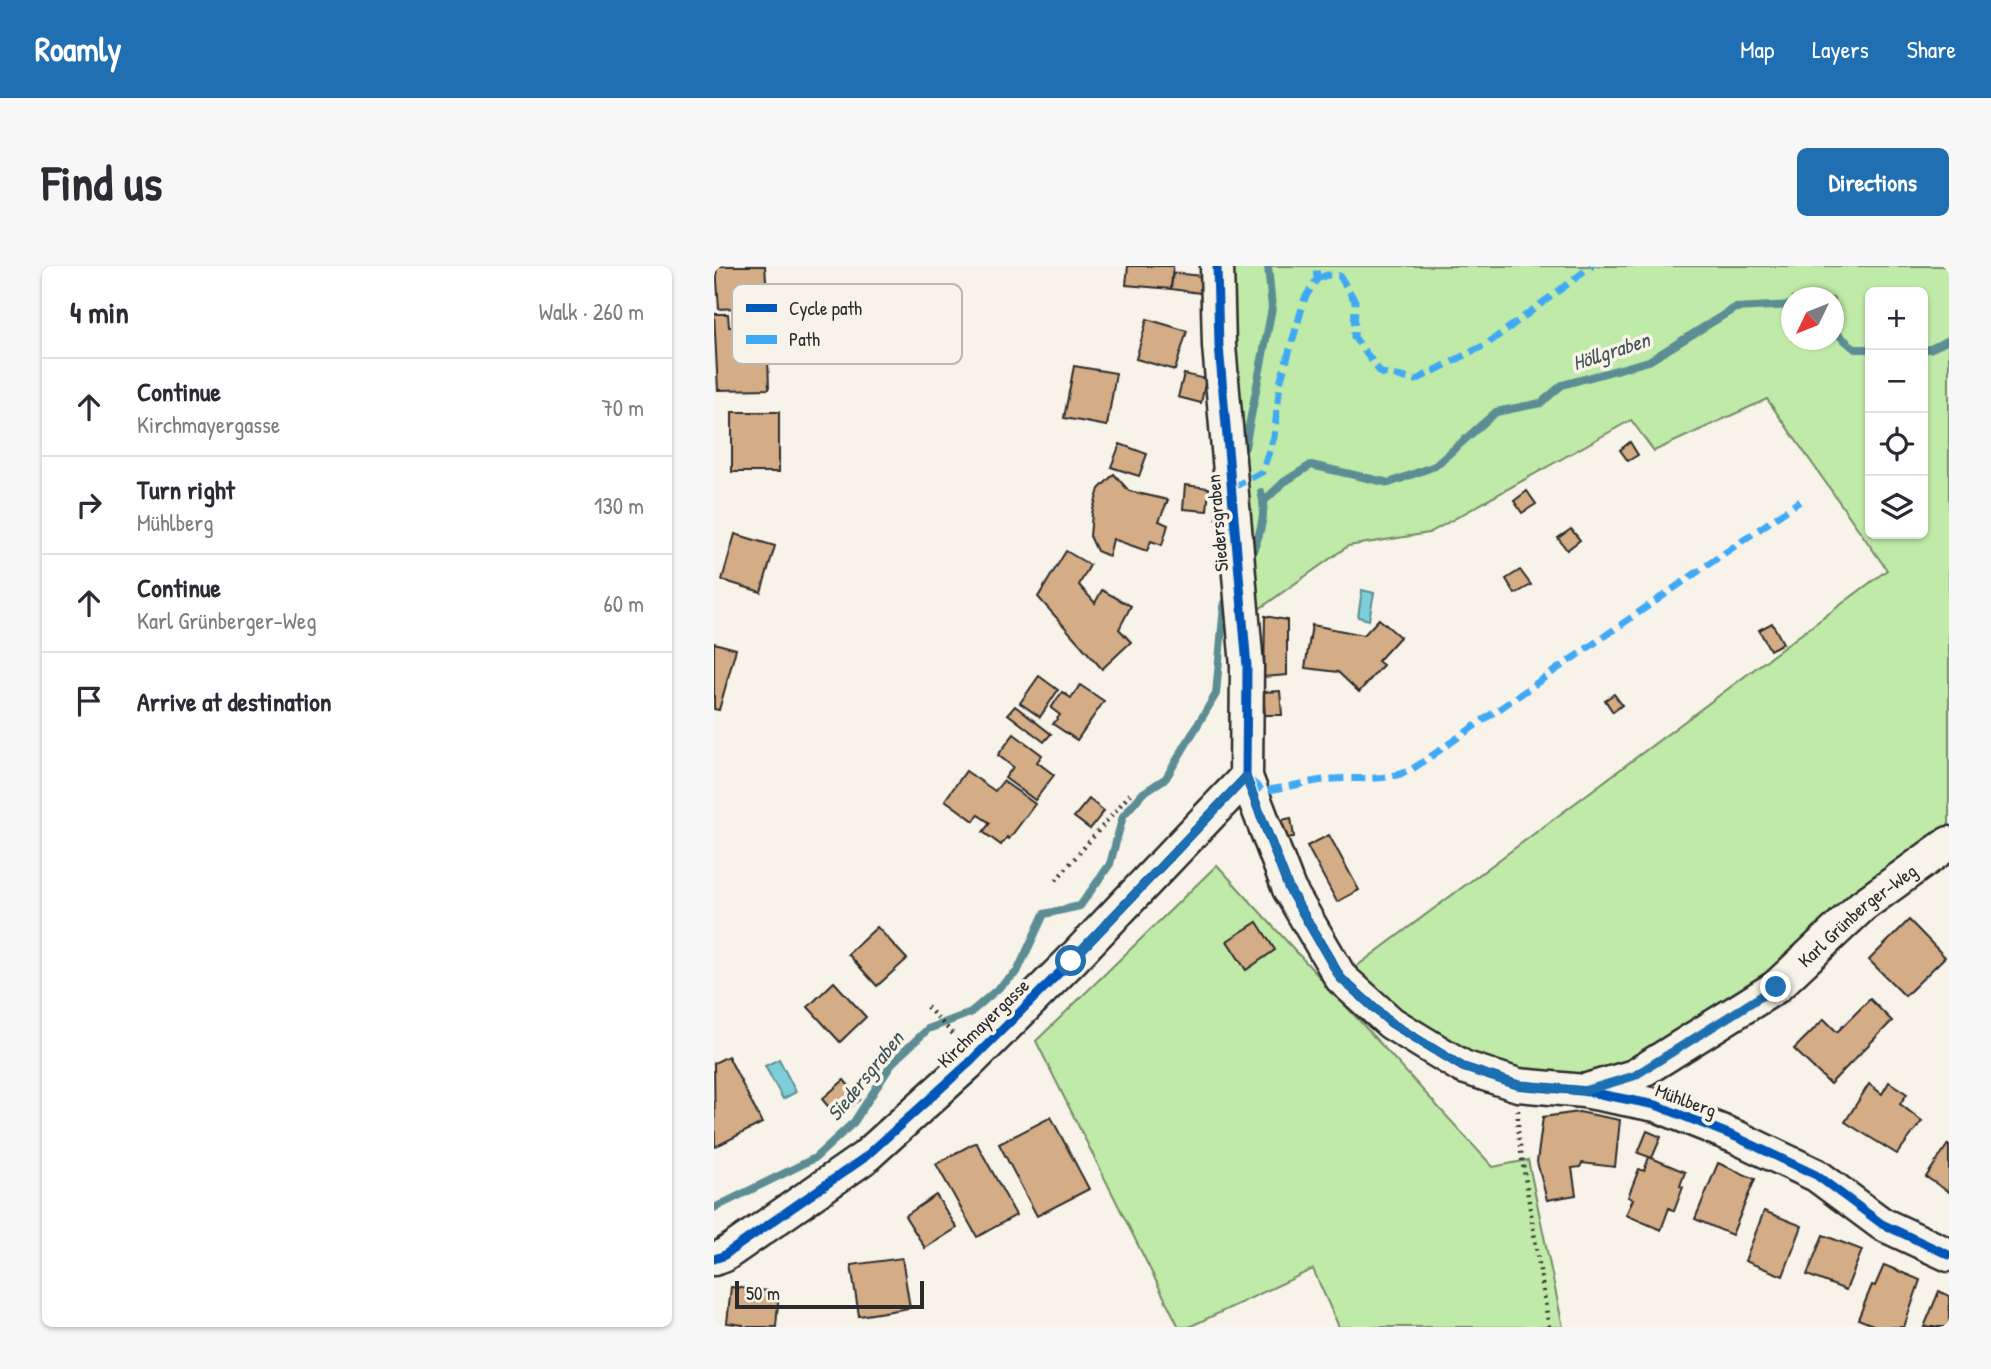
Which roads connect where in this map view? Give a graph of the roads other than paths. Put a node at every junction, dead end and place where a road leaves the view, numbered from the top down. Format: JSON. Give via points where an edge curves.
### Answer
{"nodes":[{"id":1,"x":1217,"y":266,"type":"edge"},
{"id":2,"x":1246,"y":777,"type":"junction"},
{"id":3,"x":1949,"y":842,"type":"edge"},
{"id":4,"x":1584,"y":1091,"type":"junction"},
{"id":5,"x":1949,"y":1255,"type":"edge"},
{"id":6,"x":714,"y":1259,"type":"edge"}],
"edges":[{"from":1,"to":2,"type":"street","name":"Siedersgraben","via":[[1219,346],[1247,666]]},
{"from":2,"to":4,"type":"street","name":"Mühlberg","via":[[1289,889],[1340,978],[1391,1023],[1463,1067],[1518,1085]]},
{"from":2,"to":6,"type":"street","name":"Kirchmayergasse","via":[[970,1063],[864,1158]]},
{"from":3,"to":4,"type":"street","name":"Karl Grünberger-Weg","via":[[1862,906],[1776,987],[1634,1076]]},
{"from":4,"to":5,"type":"street","name":"Mühlberg","via":[[1656,1105],[1736,1137],[1816,1175],[1882,1224]]}]}
